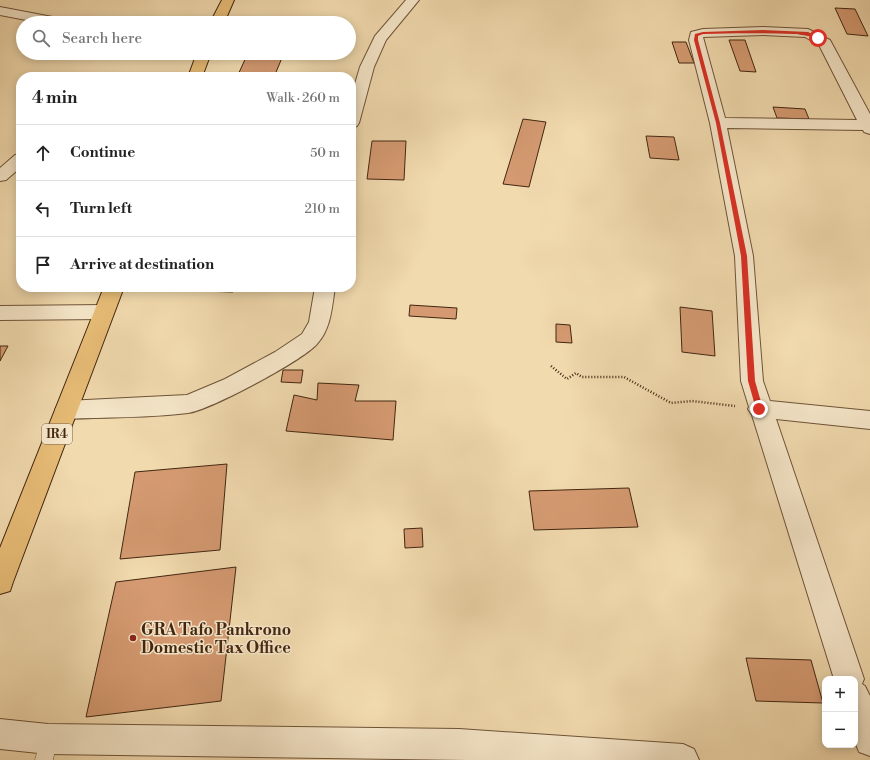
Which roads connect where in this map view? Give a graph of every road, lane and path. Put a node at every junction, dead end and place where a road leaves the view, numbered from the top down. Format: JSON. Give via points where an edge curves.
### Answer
{"nodes":[{"id":1,"x":228,"y":0,"type":"edge"},
{"id":2,"x":413,"y":0,"type":"edge"},
{"id":3,"x":0,"y":11,"type":"edge"},
{"id":4,"x":26,"y":16,"type":"edge"},
{"id":5,"x":220,"y":16,"type":"edge"},
{"id":6,"x":201,"y":60,"type":"edge"},
{"id":7,"x":196,"y":72,"type":"edge"},
{"id":8,"x":356,"y":106,"type":"edge"},
{"id":9,"x":718,"y":123,"type":"junction"},
{"id":10,"x":868,"y":123,"type":"edge"},
{"id":11,"x":16,"y":163,"type":"edge"},
{"id":12,"x":0,"y":176,"type":"edge"},
{"id":13,"x":112,"y":292,"type":"edge"},
{"id":14,"x":324,"y":292,"type":"edge"},
{"id":15,"x":104,"y":312,"type":"junction"},
{"id":16,"x":0,"y":313,"type":"edge"},
{"id":17,"x":551,"y":366,"type":"dead end"},
{"id":18,"x":751,"y":408,"type":"junction"},
{"id":19,"x":66,"y":410,"type":"junction"},
{"id":20,"x":870,"y":420,"type":"edge"},
{"id":21,"x":0,"y":582,"type":"edge"},
{"id":22,"x":848,"y":676,"type":"edge"},
{"id":23,"x":858,"y":705,"type":"edge"},
{"id":24,"x":0,"y":734,"type":"edge"},
{"id":25,"x":870,"y":741,"type":"edge"},
{"id":26,"x":46,"y":749,"type":"edge"},
{"id":27,"x":683,"y":760,"type":"edge"}],
"edges":[{"from":1,"to":5,"type":"main road"},
{"from":2,"to":8,"type":"street","via":[[380,39],[367,67]]},
{"from":3,"to":4,"type":"street"},
{"from":6,"to":7,"type":"main road"},
{"from":9,"to":10,"type":"street"},
{"from":9,"to":10,"type":"street","via":[[696,40],[696,35],[703,33],[808,33],[818,38],[826,43]]},
{"from":9,"to":18,"type":"street","via":[[744,256],[752,381]]},
{"from":11,"to":12,"type":"street"},
{"from":13,"to":15,"type":"main road","number":"IR4"},
{"from":14,"to":19,"type":"street","via":[[319,322],[309,339],[284,357],[233,385],[189,404]]},
{"from":15,"to":16,"type":"street"},
{"from":15,"to":19,"type":"main road","number":"IR4"},
{"from":17,"to":18,"type":"path","via":[[567,379],[576,373],[582,377],[624,377],[671,404],[692,401]]},
{"from":18,"to":20,"type":"street"},
{"from":18,"to":22,"type":"street"},
{"from":19,"to":21,"type":"main road","number":"IR4"},
{"from":23,"to":25,"type":"street"},
{"from":24,"to":26,"type":"street"},
{"from":26,"to":27,"type":"street","via":[[459,744]]}]}
